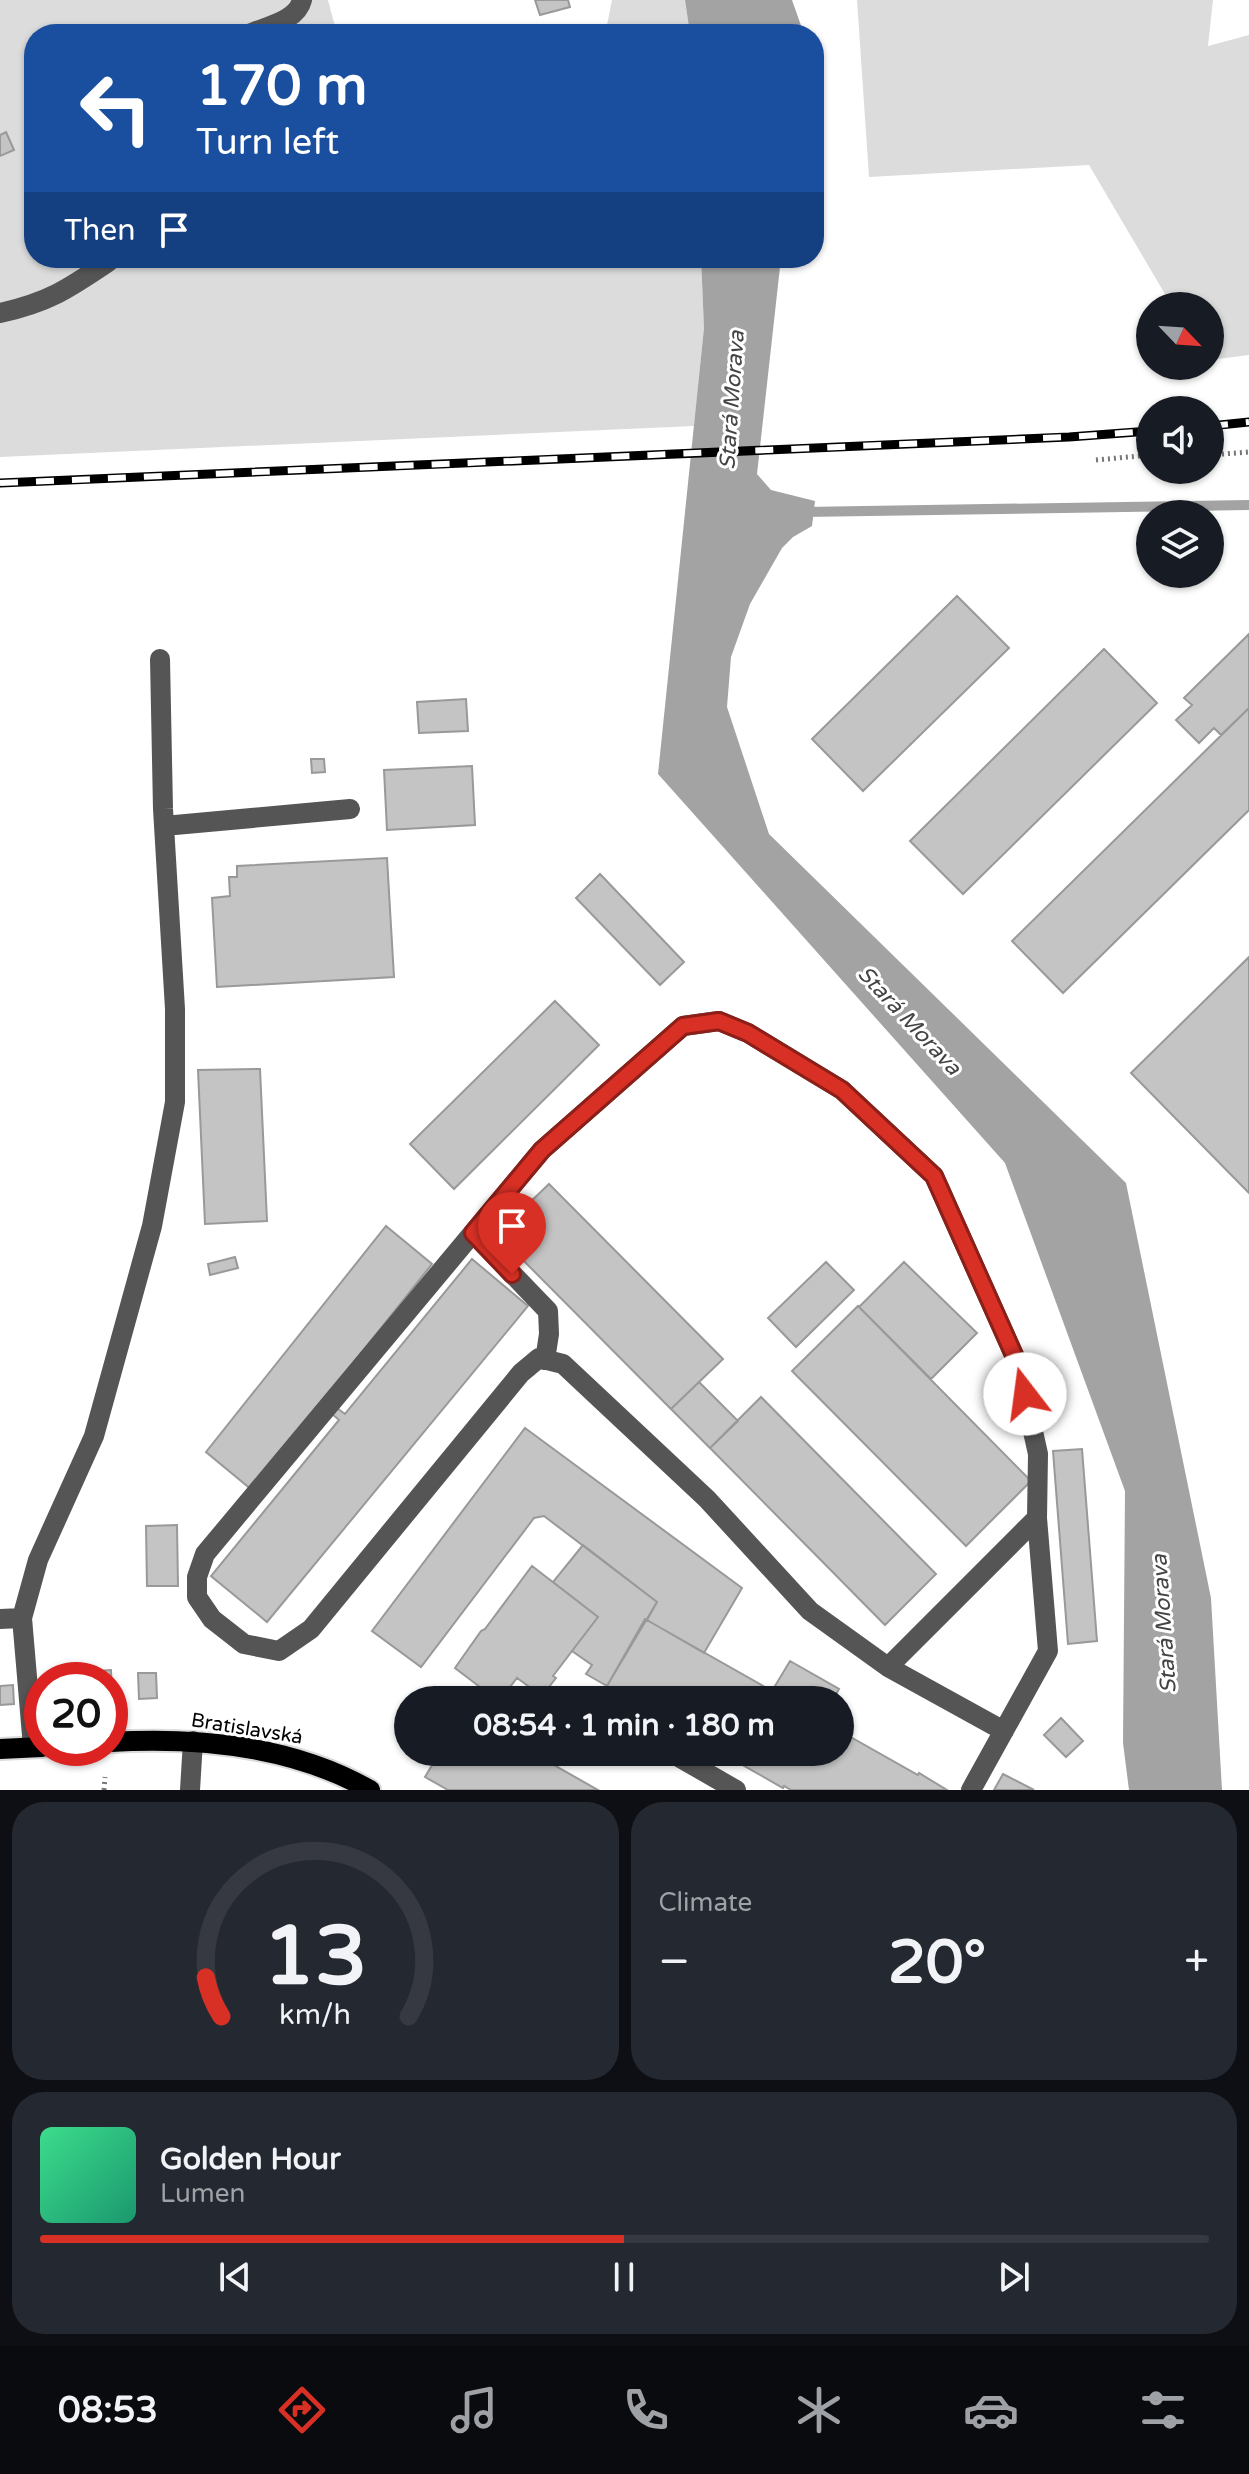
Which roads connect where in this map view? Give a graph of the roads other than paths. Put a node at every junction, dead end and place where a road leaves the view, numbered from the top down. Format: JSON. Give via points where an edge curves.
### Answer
{"nodes":[{"id":1,"x":302,"y":0,"type":"edge"},
{"id":2,"x":273,"y":24,"type":"edge"},
{"id":3,"x":99,"y":268,"type":"edge"},
{"id":4,"x":0,"y":311,"type":"edge"},
{"id":5,"x":160,"y":659,"type":"dead end"},
{"id":6,"x":350,"y":809,"type":"dead end"},
{"id":7,"x":164,"y":826,"type":"junction"},
{"id":8,"x":473,"y":1233,"type":"junction"},
{"id":9,"x":545,"y":1360,"type":"junction"},
{"id":10,"x":1037,"y":1518,"type":"junction"},
{"id":11,"x":22,"y":1618,"type":"junction"},
{"id":12,"x":0,"y":1619,"type":"edge"},
{"id":13,"x":27,"y":1662,"type":"edge"},
{"id":14,"x":888,"y":1667,"type":"junction"},
{"id":15,"x":1004,"y":1731,"type":"junction"},
{"id":16,"x":128,"y":1741,"type":"edge"},
{"id":17,"x":193,"y":1741,"type":"junction"},
{"id":18,"x":24,"y":1748,"type":"edge"},
{"id":19,"x":0,"y":1749,"type":"edge"},
{"id":20,"x":694,"y":1766,"type":"edge"},
{"id":21,"x":190,"y":1790,"type":"edge"},
{"id":22,"x":370,"y":1790,"type":"edge"},
{"id":23,"x":736,"y":1790,"type":"edge"},
{"id":24,"x":971,"y":1790,"type":"edge"}],
"edges":[{"from":1,"to":2,"type":"street","via":[[294,15]]},
{"from":3,"to":4,"type":"street","via":[[35,305]]},
{"from":5,"to":7,"type":"street"},
{"from":6,"to":7,"type":"street"},
{"from":7,"to":11,"type":"street","via":[[175,1102],[152,1226],[94,1436],[38,1560]]},
{"from":8,"to":9,"type":"street","via":[[548,1311]]},
{"from":8,"to":9,"type":"street","via":[[205,1554],[197,1597],[212,1619],[244,1644],[279,1651],[311,1629],[521,1373],[539,1358]]},
{"from":8,"to":10,"type":"street","via":[[542,1150],[683,1026],[719,1021],[748,1033],[842,1090],[934,1176],[1018,1364],[1038,1454]]},
{"from":9,"to":14,"type":"street","via":[[563,1364],[707,1499],[810,1611]]},
{"from":10,"to":14,"type":"street"},
{"from":10,"to":15,"type":"street","via":[[1048,1651]]},
{"from":11,"to":12,"type":"street"},
{"from":11,"to":13,"type":"street"},
{"from":14,"to":15,"type":"street"},
{"from":15,"to":24,"type":"street"},
{"from":16,"to":17,"type":"main road","name":"Bratislavská"},
{"from":17,"to":21,"type":"street"},
{"from":17,"to":22,"type":"main road","name":"Bratislavská","via":[[309,1762]]},
{"from":18,"to":19,"type":"main road"},
{"from":20,"to":23,"type":"street"}]}
